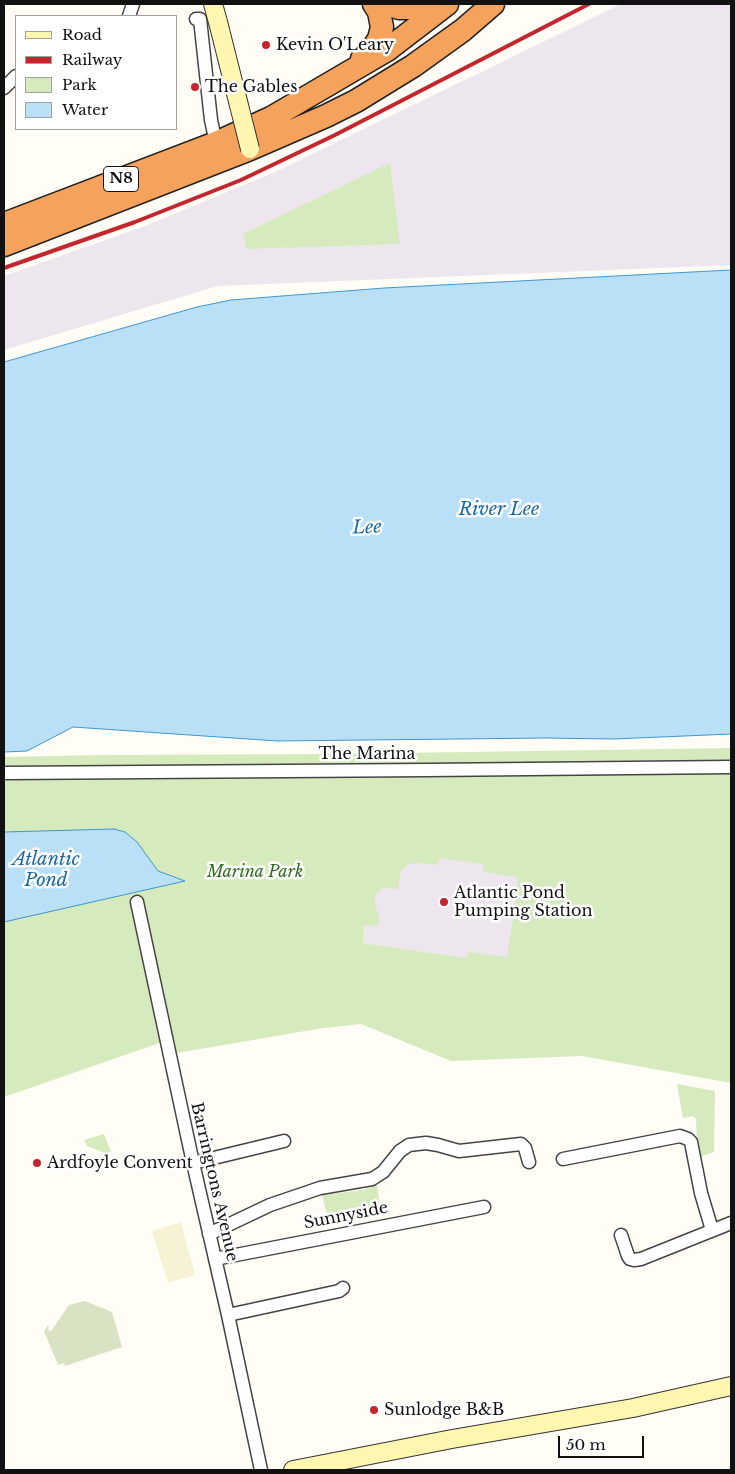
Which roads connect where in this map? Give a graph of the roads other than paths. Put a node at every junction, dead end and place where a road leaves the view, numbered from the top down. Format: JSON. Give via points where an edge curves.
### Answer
{"nodes":[{"id":1,"x":213,"y":4,"type":"edge"},
{"id":2,"x":374,"y":4,"type":"edge"},
{"id":3,"x":387,"y":4,"type":"edge"},
{"id":4,"x":426,"y":4,"type":"edge"},
{"id":5,"x":447,"y":4,"type":"edge"},
{"id":6,"x":461,"y":4,"type":"edge"},
{"id":7,"x":493,"y":4,"type":"edge"},
{"id":8,"x":196,"y":19,"type":"dead end"},
{"id":9,"x":347,"y":74,"type":"junction"},
{"id":10,"x":15,"y":77,"type":"edge"},
{"id":11,"x":4,"y":88,"type":"edge"},
{"id":12,"x":271,"y":118,"type":"junction"},
{"id":13,"x":216,"y":143,"type":"junction"},
{"id":14,"x":250,"y":149,"type":"junction"},
{"id":15,"x":4,"y":224,"type":"edge"},
{"id":16,"x":4,"y":245,"type":"edge"},
{"id":17,"x":731,"y":766,"type":"edge"},
{"id":18,"x":4,"y":773,"type":"edge"},
{"id":19,"x":137,"y":902,"type":"dead end"},
{"id":20,"x":284,"y":1141,"type":"dead end"},
{"id":21,"x":562,"y":1159,"type":"dead end"},
{"id":22,"x":529,"y":1162,"type":"dead end"},
{"id":23,"x":193,"y":1163,"type":"junction"},
{"id":24,"x":484,"y":1207,"type":"dead end"},
{"id":25,"x":731,"y":1223,"type":"edge"},
{"id":26,"x":712,"y":1230,"type":"junction"},
{"id":27,"x":210,"y":1234,"type":"junction"},
{"id":28,"x":621,"y":1235,"type":"dead end"},
{"id":29,"x":215,"y":1259,"type":"junction"},
{"id":30,"x":343,"y":1288,"type":"dead end"},
{"id":31,"x":228,"y":1315,"type":"junction"},
{"id":32,"x":731,"y":1386,"type":"edge"},
{"id":33,"x":261,"y":1470,"type":"edge"},
{"id":34,"x":293,"y":1470,"type":"edge"}],
"edges":[{"from":1,"to":14,"type":"street","bridge":true},
{"from":2,"to":9,"type":"highway","via":[[382,27],[379,39]]},
{"from":3,"to":4,"type":"highway","via":[[399,8]]},
{"from":5,"to":9,"type":"highway","number":"N8","via":[[387,50]]},
{"from":6,"to":12,"type":"highway","number":"N8","via":[[391,57],[342,87],[287,115]]},
{"from":7,"to":14,"type":"highway","via":[[442,46],[383,85],[326,116]]},
{"from":8,"to":13,"type":"street","via":[[200,19]]},
{"from":9,"to":12,"type":"highway","number":"N8"},
{"from":10,"to":11,"type":"street"},
{"from":12,"to":13,"type":"highway","number":"N8"},
{"from":13,"to":15,"type":"highway","number":"N8"},
{"from":14,"to":16,"type":"highway"},
{"from":17,"to":18,"type":"street","name":"The Marina"},
{"from":19,"to":23,"type":"street","name":"Barringtons Avenue"},
{"from":20,"to":23,"type":"street"},
{"from":21,"to":26,"type":"street","via":[[680,1136],[688,1138]]},
{"from":22,"to":27,"type":"street","via":[[526,1148],[521,1144],[459,1151],[426,1143],[409,1145],[372,1179],[320,1188],[292,1197]]},
{"from":23,"to":27,"type":"street","name":"Barringtons Avenue"},
{"from":24,"to":29,"type":"street","name":"Sunnyside"},
{"from":25,"to":26,"type":"street"},
{"from":26,"to":28,"type":"street","via":[[634,1260],[628,1256]]},
{"from":27,"to":29,"type":"street","name":"Barringtons Avenue"},
{"from":29,"to":31,"type":"street","name":"Barringtons Avenue"},
{"from":30,"to":31,"type":"street"},
{"from":31,"to":33,"type":"street","name":"Barringtons Avenue"},
{"from":32,"to":34,"type":"street","via":[[633,1408]]}]}
